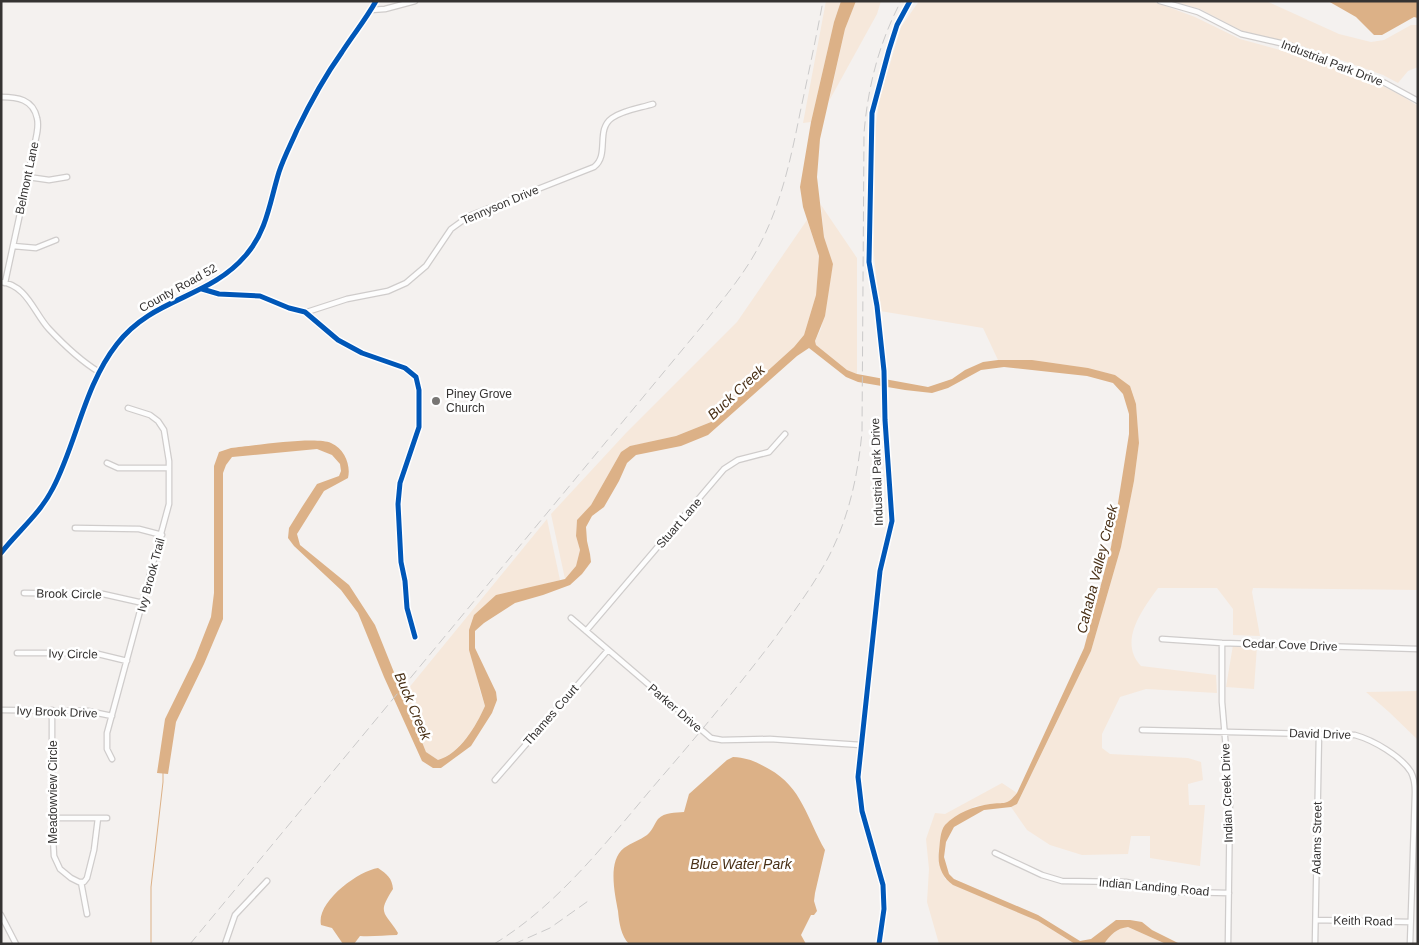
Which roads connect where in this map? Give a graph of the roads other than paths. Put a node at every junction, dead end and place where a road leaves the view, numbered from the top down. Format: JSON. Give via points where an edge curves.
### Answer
{"nodes":[{"id":1,"x":376,"y":1,"type":"edge"},
{"id":2,"x":415,"y":1,"type":"edge"},
{"id":3,"x":910,"y":1,"type":"edge"},
{"id":4,"x":1160,"y":1,"type":"edge"},
{"id":5,"x":371,"y":10,"type":"junction"},
{"id":6,"x":1,"y":97,"type":"edge"},
{"id":7,"x":1418,"y":101,"type":"edge"},
{"id":8,"x":652,"y":104,"type":"dead end"},
{"id":9,"x":28,"y":177,"type":"junction"},
{"id":10,"x":68,"y":177,"type":"dead end"},
{"id":11,"x":56,"y":240,"type":"dead end"},
{"id":12,"x":14,"y":246,"type":"junction"},
{"id":13,"x":3,"y":282,"type":"edge"},
{"id":14,"x":202,"y":289,"type":"junction"},
{"id":15,"x":307,"y":312,"type":"junction"},
{"id":16,"x":99,"y":372,"type":"junction"},
{"id":17,"x":128,"y":408,"type":"dead end"},
{"id":18,"x":785,"y":434,"type":"dead end"},
{"id":19,"x":107,"y":464,"type":"dead end"},
{"id":20,"x":170,"y":468,"type":"junction"},
{"id":21,"x":74,"y":528,"type":"dead end"},
{"id":22,"x":162,"y":535,"type":"junction"},
{"id":23,"x":1,"y":553,"type":"edge"},
{"id":24,"x":24,"y":593,"type":"dead end"},
{"id":25,"x":143,"y":603,"type":"junction"},
{"id":26,"x":571,"y":618,"type":"dead end"},
{"id":27,"x":586,"y":631,"type":"junction"},
{"id":28,"x":415,"y":637,"type":"dead end"},
{"id":29,"x":1162,"y":639,"type":"dead end"},
{"id":30,"x":1222,"y":643,"type":"junction"},
{"id":31,"x":1418,"y":649,"type":"edge"},
{"id":32,"x":608,"y":650,"type":"junction"},
{"id":33,"x":17,"y":653,"type":"dead end"},
{"id":34,"x":127,"y":661,"type":"junction"},
{"id":35,"x":1,"y":710,"type":"edge"},
{"id":36,"x":52,"y":710,"type":"junction"},
{"id":37,"x":112,"y":716,"type":"junction"},
{"id":38,"x":1142,"y":730,"type":"dead end"},
{"id":39,"x":1225,"y":731,"type":"junction"},
{"id":40,"x":1319,"y":733,"type":"junction"},
{"id":41,"x":861,"y":745,"type":"junction"},
{"id":42,"x":112,"y":759,"type":"dead end"},
{"id":43,"x":495,"y":780,"type":"dead end"},
{"id":44,"x":52,"y":818,"type":"junction"},
{"id":45,"x":98,"y":818,"type":"junction"},
{"id":46,"x":107,"y":818,"type":"dead end"},
{"id":47,"x":995,"y":853,"type":"dead end"},
{"id":48,"x":81,"y":882,"type":"junction"},
{"id":49,"x":267,"y":882,"type":"dead end"},
{"id":50,"x":1229,"y":893,"type":"junction"},
{"id":51,"x":87,"y":914,"type":"dead end"},
{"id":52,"x":1,"y":915,"type":"edge"},
{"id":53,"x":1316,"y":920,"type":"junction"},
{"id":54,"x":1410,"y":922,"type":"junction"},
{"id":55,"x":16,"y":944,"type":"edge"},
{"id":56,"x":225,"y":944,"type":"edge"},
{"id":57,"x":879,"y":944,"type":"edge"},
{"id":58,"x":1228,"y":944,"type":"edge"},
{"id":59,"x":1315,"y":944,"type":"edge"},
{"id":60,"x":1410,"y":944,"type":"edge"}],
"edges":[{"from":1,"to":5,"type":"street","name":"County Road 52"},
{"from":2,"to":5,"type":"street","via":[[385,10]]},
{"from":3,"to":41,"type":"street","name":"Industrial Park Drive","via":[[897,25],[872,113],[869,262],[884,371],[892,521],[880,571]]},
{"from":4,"to":7,"type":"street","name":"Industrial Park Drive","via":[[1198,12],[1241,34],[1290,45],[1385,83]]},
{"from":5,"to":14,"type":"street","name":"County Road 52","via":[[336,61],[298,128],[279,171],[257,240],[236,266]]},
{"from":6,"to":9,"type":"street","name":"Belmont Lane","via":[[24,100],[32,107],[37,119]]},
{"from":8,"to":15,"type":"street","name":"Tennyson Drive","via":[[610,119],[603,132],[602,156],[594,167],[460,221],[447,232],[426,266],[406,283],[388,291]]},
{"from":9,"to":10,"type":"street","via":[[44,180]]},
{"from":9,"to":12,"type":"street","name":"Belmont Lane"},
{"from":11,"to":12,"type":"street","via":[[36,248]]},
{"from":12,"to":13,"type":"street","name":"Belmont Lane"},
{"from":13,"to":16,"type":"street","via":[[25,295],[57,338]]},
{"from":14,"to":15,"type":"street","via":[[219,294],[260,296]]},
{"from":14,"to":16,"type":"street","name":"County Road 52","via":[[171,302],[137,323],[118,342]]},
{"from":15,"to":28,"type":"street","via":[[332,336],[362,353],[405,368],[417,381],[419,427],[400,483],[398,504],[401,562],[407,608]]},
{"from":16,"to":23,"type":"street","name":"County Road 52","via":[[53,489],[31,521]]},
{"from":17,"to":20,"type":"street","name":"Ivy Brook Trail","via":[[150,415],[162,426]]},
{"from":18,"to":27,"type":"street","name":"Stuart Lane","via":[[768,452],[738,460],[724,469]]},
{"from":19,"to":20,"type":"street","via":[[115,468]]},
{"from":20,"to":22,"type":"street","name":"Ivy Brook Trail","via":[[169,510]]},
{"from":21,"to":22,"type":"street","via":[[139,529]]},
{"from":22,"to":25,"type":"street","name":"Ivy Brook Trail"},
{"from":24,"to":25,"type":"street","name":"Brook Circle","via":[[102,594]]},
{"from":25,"to":34,"type":"street","name":"Ivy Brook Trail"},
{"from":26,"to":27,"type":"street","name":"Parker Drive"},
{"from":27,"to":32,"type":"street","name":"Parker Drive"},
{"from":29,"to":30,"type":"street","name":"Cedar Cove Drive"},
{"from":30,"to":31,"type":"street","name":"Cedar Cove Drive"},
{"from":30,"to":39,"type":"street","name":"Indian Creek Drive"},
{"from":32,"to":41,"type":"street","name":"Parker Drive","via":[[706,735],[716,739]]},
{"from":32,"to":43,"type":"street","name":"Thames Court"},
{"from":33,"to":34,"type":"street","name":"Ivy Circle","via":[[94,653]]},
{"from":34,"to":37,"type":"street","name":"Ivy Brook Trail"},
{"from":35,"to":36,"type":"street","name":"Ivy Brook Drive"},
{"from":36,"to":37,"type":"street","name":"Ivy Brook Drive","via":[[88,711]]},
{"from":36,"to":44,"type":"street","name":"Meadowview Circle"},
{"from":37,"to":42,"type":"street","name":"Ivy Brook Trail","via":[[106,742]]},
{"from":38,"to":39,"type":"street","name":"David Drive"},
{"from":39,"to":40,"type":"street","name":"David Drive"},
{"from":39,"to":50,"type":"street","name":"Indian Creek Drive","via":[[1230,796]]},
{"from":40,"to":53,"type":"street","name":"Adams Street"},
{"from":40,"to":54,"type":"street","name":"David Drive","via":[[1355,734],[1367,739],[1402,761],[1412,776],[1415,792]]},
{"from":41,"to":57,"type":"street","name":"Industrial Park Drive","via":[[860,803],[884,893]]},
{"from":44,"to":45,"type":"street"},
{"from":44,"to":48,"type":"street","name":"Meadowview Circle","via":[[56,863],[65,874]]},
{"from":45,"to":46,"type":"street"},
{"from":45,"to":48,"type":"street","via":[[92,860],[87,878]]},
{"from":47,"to":50,"type":"street","name":"Indian Landing Road","via":[[1062,881],[1126,882],[1178,892]]},
{"from":48,"to":51,"type":"street"},
{"from":49,"to":56,"type":"street","via":[[235,915]]},
{"from":50,"to":58,"type":"street","name":"Indian Creek Drive"},
{"from":52,"to":55,"type":"street"},
{"from":53,"to":54,"type":"street","name":"Keith Road"},
{"from":53,"to":59,"type":"street","name":"Adams Street"},
{"from":54,"to":60,"type":"street","name":"David Drive"}]}
